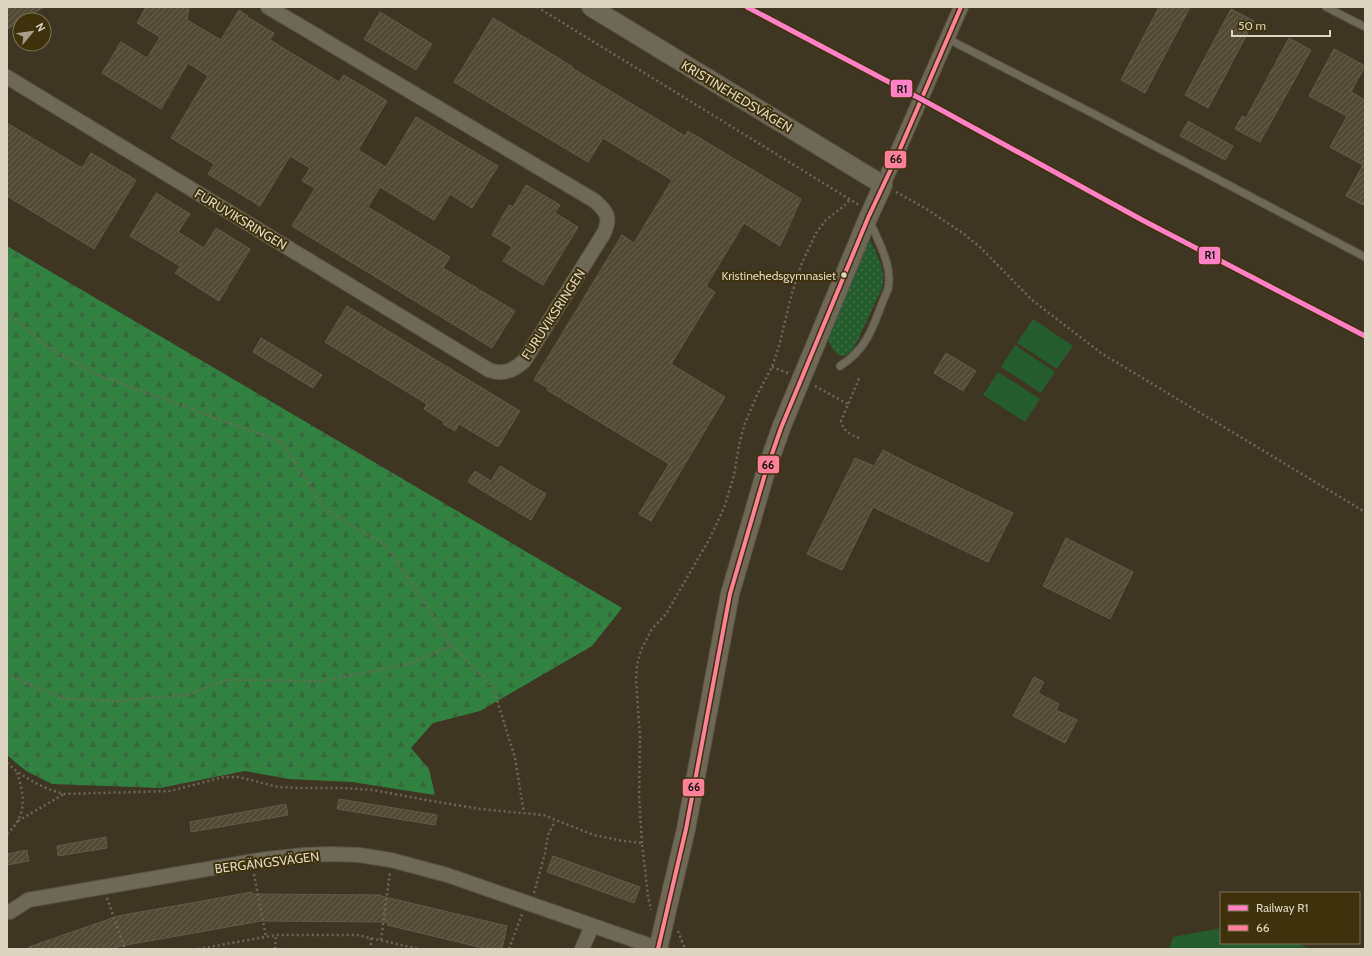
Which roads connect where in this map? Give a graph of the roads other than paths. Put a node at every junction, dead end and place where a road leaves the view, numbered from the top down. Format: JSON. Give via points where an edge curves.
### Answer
{"nodes":[{"id":1,"x":268,"y":7,"type":"edge"},
{"id":2,"x":591,"y":7,"type":"edge"},
{"id":3,"x":961,"y":7,"type":"edge"},
{"id":4,"x":1326,"y":7,"type":"edge"},
{"id":5,"x":1365,"y":27,"type":"edge"},
{"id":6,"x":948,"y":39,"type":"junction"},
{"id":7,"x":7,"y":78,"type":"edge"},
{"id":8,"x":883,"y":185,"type":"junction"},
{"id":9,"x":870,"y":215,"type":"junction"},
{"id":10,"x":1365,"y":257,"type":"edge"},
{"id":11,"x":840,"y":366,"type":"dead end"},
{"id":12,"x":10,"y":912,"type":"dead end"},
{"id":13,"x":592,"y":926,"type":"junction"},
{"id":14,"x":582,"y":949,"type":"edge"},
{"id":15,"x":659,"y":949,"type":"edge"}],
"edges":[{"from":1,"to":7,"type":"street","name":"FURUVIKSRINGEN","via":[[595,201],[607,215],[604,233],[524,361],[518,366],[501,373],[489,370]]},
{"from":2,"to":8,"type":"street","name":"KRISTINEHEDSVÄGEN"},
{"from":3,"to":6,"type":"street"},
{"from":4,"to":5,"type":"lane"},
{"from":6,"to":8,"type":"street"},
{"from":6,"to":10,"type":"lane"},
{"from":8,"to":9,"type":"street"},
{"from":9,"to":11,"type":"lane","via":[[890,280],[863,346],[850,360]]},
{"from":9,"to":15,"type":"street","via":[[781,428],[730,594],[686,829]]},
{"from":12,"to":13,"type":"street","name":"BERGÄNGSVÄGEN","via":[[28,900],[252,861],[331,854],[391,860],[447,875]]},
{"from":13,"to":14,"type":"street"},
{"from":13,"to":15,"type":"street","name":"BERGÄNGSVÄGEN"}]}
